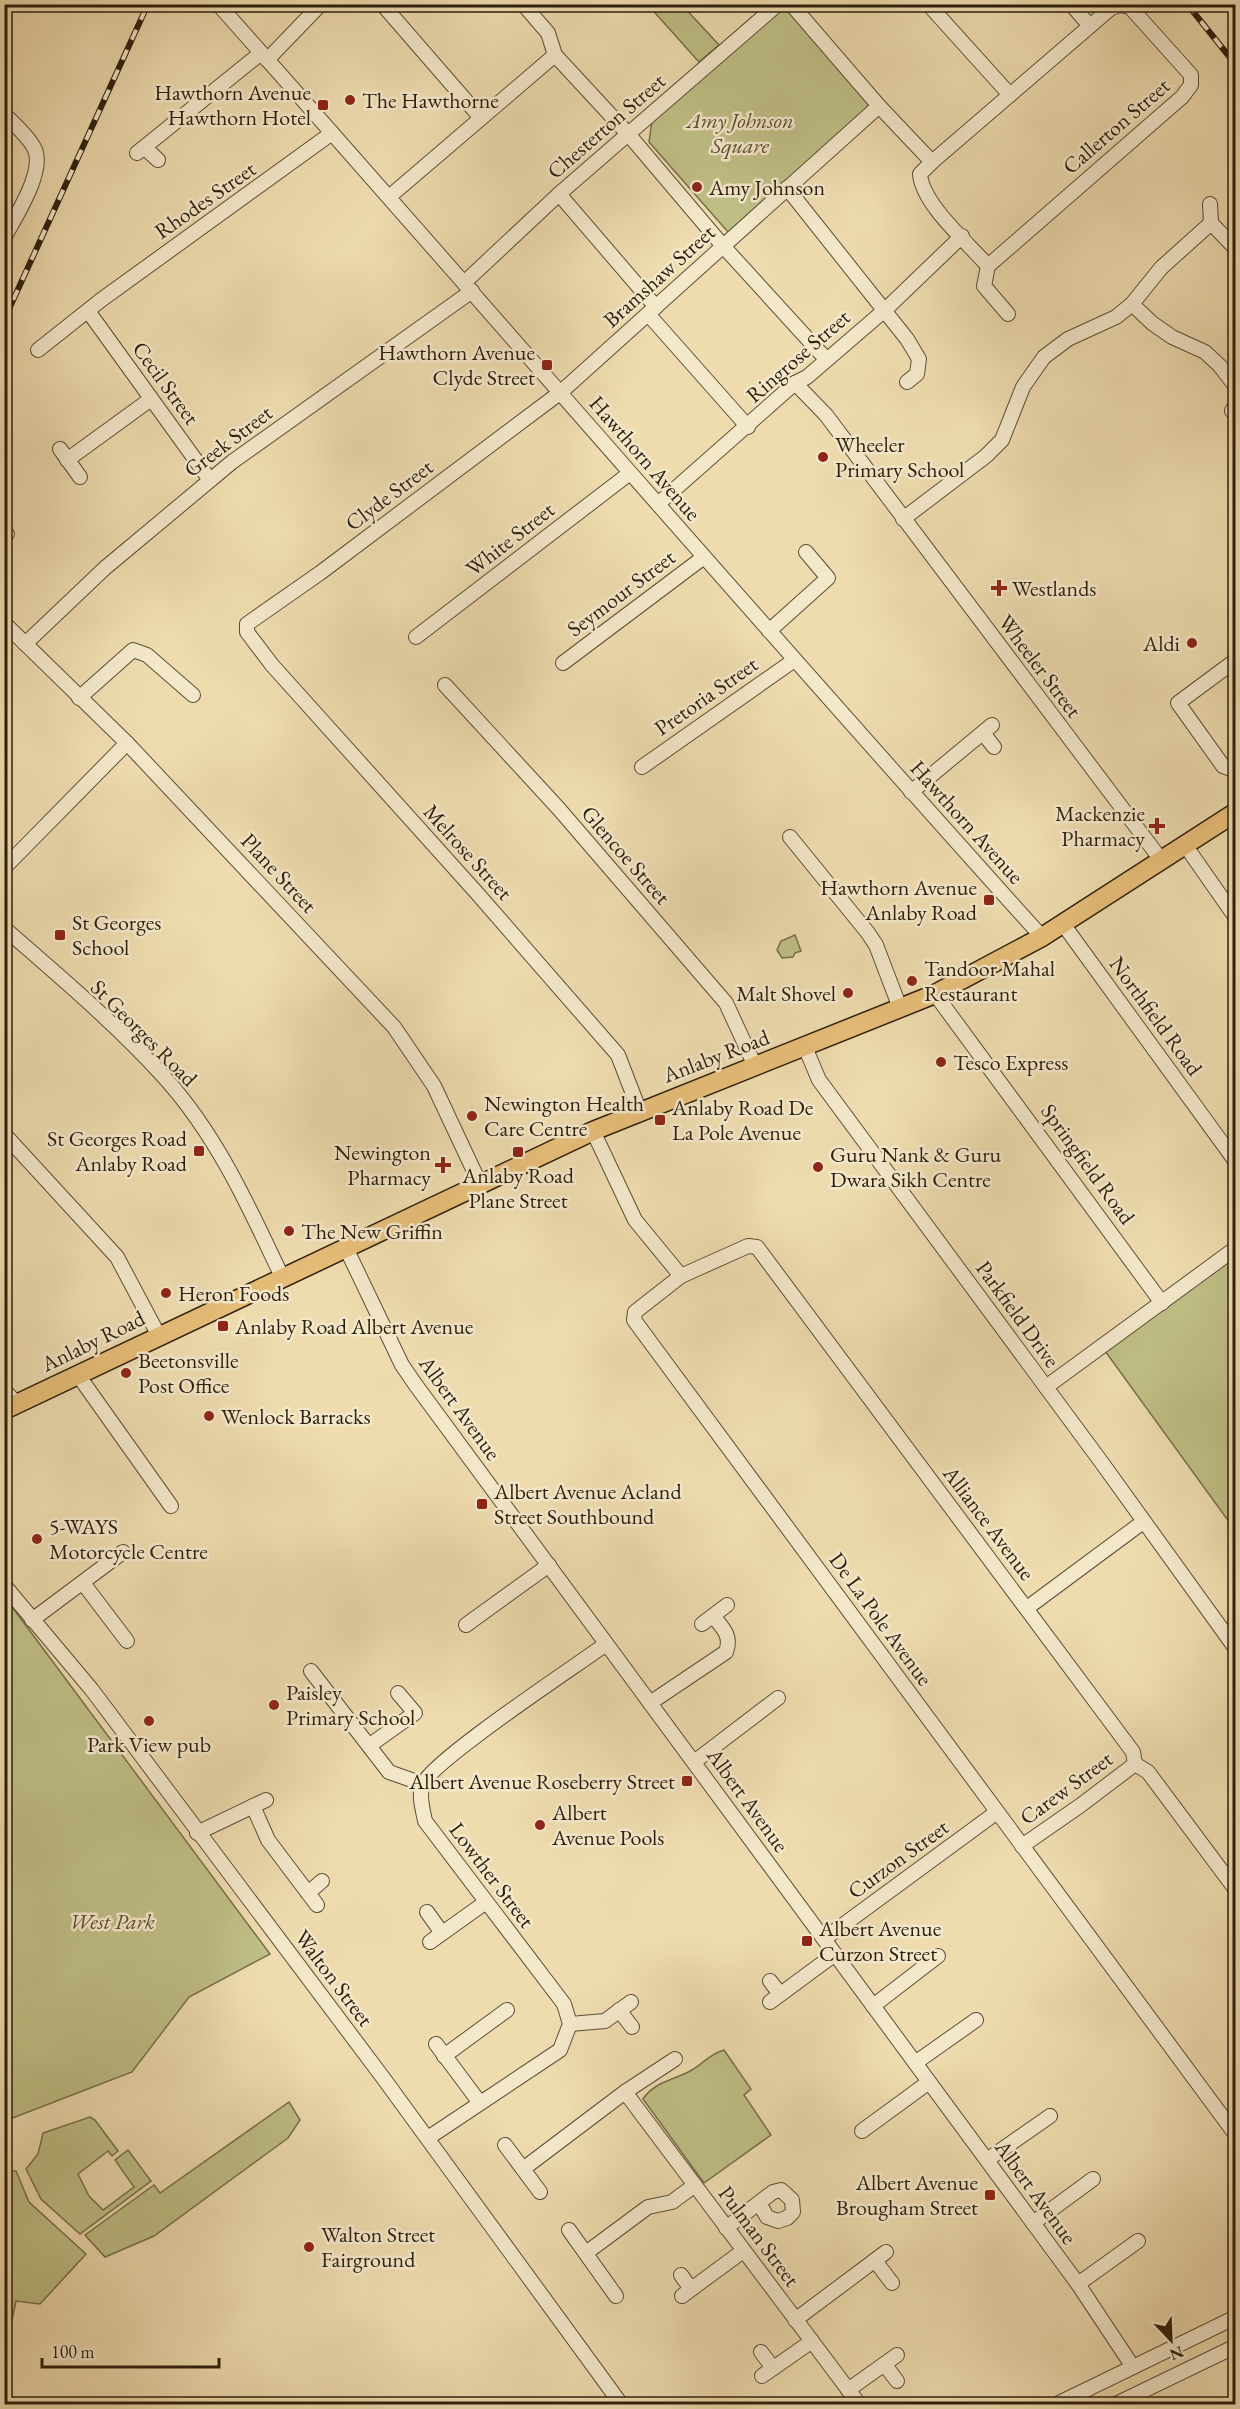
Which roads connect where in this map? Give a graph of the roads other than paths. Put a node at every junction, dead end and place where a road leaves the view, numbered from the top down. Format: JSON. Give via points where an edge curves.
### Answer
{"nodes":[{"id":1,"x":218,"y":4,"type":"edge"},
{"id":2,"x":321,"y":4,"type":"edge"},
{"id":3,"x":382,"y":4,"type":"edge"},
{"id":4,"x":523,"y":4,"type":"edge"},
{"id":5,"x":778,"y":4,"type":"edge"},
{"id":6,"x":791,"y":4,"type":"edge"},
{"id":7,"x":928,"y":4,"type":"edge"},
{"id":8,"x":1071,"y":4,"type":"edge"},
{"id":9,"x":1090,"y":26,"type":"junction"},
{"id":10,"x":555,"y":55,"type":"junction"},
{"id":11,"x":264,"y":56,"type":"junction"},
{"id":12,"x":1010,"y":95,"type":"junction"},
{"id":13,"x":879,"y":106,"type":"junction"},
{"id":14,"x":4,"y":114,"type":"edge"},
{"id":15,"x":481,"y":118,"type":"junction"},
{"id":16,"x":332,"y":133,"type":"junction"},
{"id":17,"x":629,"y":135,"type":"junction"},
{"id":18,"x":158,"y":160,"type":"dead end"},
{"id":19,"x":932,"y":162,"type":"junction"},
{"id":20,"x":787,"y":188,"type":"junction"},
{"id":21,"x":559,"y":194,"type":"junction"},
{"id":22,"x":389,"y":197,"type":"junction"},
{"id":23,"x":1210,"y":204,"type":"dead end"},
{"id":24,"x":1211,"y":223,"type":"junction"},
{"id":25,"x":962,"y":236,"type":"junction"},
{"id":26,"x":4,"y":238,"type":"edge"},
{"id":27,"x":723,"y":246,"type":"junction"},
{"id":28,"x":1236,"y":249,"type":"edge"},
{"id":29,"x":988,"y":266,"type":"junction"},
{"id":30,"x":468,"y":287,"type":"junction"},
{"id":31,"x":1132,"y":304,"type":"junction"},
{"id":32,"x":886,"y":309,"type":"junction"},
{"id":33,"x":88,"y":311,"type":"junction"},
{"id":34,"x":652,"y":311,"type":"junction"},
{"id":35,"x":1008,"y":314,"type":"dead end"},
{"id":36,"x":38,"y":350,"type":"dead end"},
{"id":37,"x":826,"y":359,"type":"junction"},
{"id":38,"x":795,"y":383,"type":"junction"},
{"id":39,"x":928,"y":384,"type":"dead end"},
{"id":40,"x":1236,"y":387,"type":"edge"},
{"id":41,"x":561,"y":392,"type":"junction"},
{"id":42,"x":152,"y":399,"type":"junction"},
{"id":43,"x":748,"y":427,"type":"junction"},
{"id":44,"x":630,"y":473,"type":"junction"},
{"id":45,"x":80,"y":477,"type":"dead end"},
{"id":46,"x":210,"y":480,"type":"junction"},
{"id":47,"x":658,"y":504,"type":"junction"},
{"id":48,"x":903,"y":519,"type":"junction"},
{"id":49,"x":806,"y":552,"type":"dead end"},
{"id":50,"x":704,"y":557,"type":"junction"},
{"id":51,"x":4,"y":623,"type":"edge"},
{"id":52,"x":769,"y":631,"type":"junction"},
{"id":53,"x":247,"y":632,"type":"joint"},
{"id":54,"x":416,"y":637,"type":"dead end"},
{"id":55,"x":25,"y":644,"type":"junction"},
{"id":56,"x":1236,"y":660,"type":"edge"},
{"id":57,"x":793,"y":661,"type":"junction"},
{"id":58,"x":563,"y":663,"type":"dead end"},
{"id":59,"x":445,"y":684,"type":"dead end"},
{"id":60,"x":193,"y":695,"type":"dead end"},
{"id":61,"x":79,"y":698,"type":"junction"},
{"id":62,"x":127,"y":743,"type":"junction"},
{"id":63,"x":994,"y":747,"type":"dead end"},
{"id":64,"x":642,"y":767,"type":"dead end"},
{"id":65,"x":1236,"y":771,"type":"edge"},
{"id":66,"x":911,"y":792,"type":"junction"},
{"id":67,"x":1236,"y":812,"type":"edge"},
{"id":68,"x":790,"y":837,"type":"dead end"},
{"id":69,"x":1185,"y":845,"type":"junction"},
{"id":70,"x":1162,"y":861,"type":"junction"},
{"id":71,"x":4,"y":868,"type":"edge"},
{"id":72,"x":1236,"y":918,"type":"edge"},
{"id":73,"x":1063,"y":924,"type":"junction"},
{"id":74,"x":4,"y":928,"type":"edge"},
{"id":75,"x":1042,"y":937,"type":"junction"},
{"id":76,"x":935,"y":994,"type":"junction"},
{"id":77,"x":900,"y":1008,"type":"junction"},
{"id":78,"x":805,"y":1047,"type":"junction"},
{"id":79,"x":755,"y":1066,"type":"junction"},
{"id":80,"x":640,"y":1112,"type":"junction"},
{"id":81,"x":593,"y":1131,"type":"junction"},
{"id":82,"x":4,"y":1134,"type":"edge"},
{"id":83,"x":1236,"y":1162,"type":"edge"},
{"id":84,"x":480,"y":1184,"type":"junction"},
{"id":85,"x":346,"y":1248,"type":"junction"},
{"id":86,"x":1236,"y":1248,"type":"edge"},
{"id":87,"x":681,"y":1276,"type":"junction"},
{"id":88,"x":283,"y":1279,"type":"junction"},
{"id":89,"x":1162,"y":1303,"type":"junction"},
{"id":90,"x":159,"y":1336,"type":"junction"},
{"id":91,"x":78,"y":1375,"type":"junction"},
{"id":92,"x":1046,"y":1387,"type":"junction"},
{"id":93,"x":4,"y":1390,"type":"edge"},
{"id":94,"x":11,"y":1407,"type":"edge"},
{"id":95,"x":171,"y":1506,"type":"dead end"},
{"id":96,"x":1143,"y":1522,"type":"junction"},
{"id":97,"x":123,"y":1551,"type":"dead end"},
{"id":98,"x":549,"y":1565,"type":"junction"},
{"id":99,"x":83,"y":1583,"type":"junction"},
{"id":100,"x":4,"y":1585,"type":"edge"},
{"id":101,"x":727,"y":1605,"type":"dead end"},
{"id":102,"x":1026,"y":1608,"type":"junction"},
{"id":103,"x":32,"y":1620,"type":"junction"},
{"id":104,"x":466,"y":1625,"type":"dead end"},
{"id":105,"x":127,"y":1641,"type":"dead end"},
{"id":106,"x":606,"y":1644,"type":"junction"},
{"id":107,"x":1236,"y":1649,"type":"edge"},
{"id":108,"x":311,"y":1671,"type":"dead end"},
{"id":109,"x":398,"y":1693,"type":"dead end"},
{"id":110,"x":778,"y":1698,"type":"dead end"},
{"id":111,"x":650,"y":1703,"type":"junction"},
{"id":112,"x":370,"y":1745,"type":"junction"},
{"id":113,"x":694,"y":1762,"type":"junction"},
{"id":114,"x":1135,"y":1764,"type":"junction"},
{"id":115,"x":423,"y":1784,"type":"junction"},
{"id":116,"x":266,"y":1800,"type":"dead end"},
{"id":117,"x":253,"y":1806,"type":"junction"},
{"id":118,"x":997,"y":1812,"type":"junction"},
{"id":119,"x":197,"y":1833,"type":"junction"},
{"id":120,"x":1022,"y":1846,"type":"junction"},
{"id":121,"x":322,"y":1881,"type":"dead end"},
{"id":122,"x":1236,"y":1890,"type":"edge"},
{"id":123,"x":308,"y":1893,"type":"junction"},
{"id":124,"x":486,"y":1902,"type":"junction"},
{"id":125,"x":317,"y":1905,"type":"dead end"},
{"id":126,"x":427,"y":1912,"type":"dead end"},
{"id":127,"x":442,"y":1933,"type":"junction"},
{"id":128,"x":824,"y":1940,"type":"junction"},
{"id":129,"x":430,"y":1942,"type":"dead end"},
{"id":130,"x":835,"y":1954,"type":"junction"},
{"id":131,"x":938,"y":1956,"type":"dead end"},
{"id":132,"x":770,"y":1980,"type":"dead end"},
{"id":133,"x":873,"y":2006,"type":"junction"},
{"id":134,"x":507,"y":2010,"type":"dead end"},
{"id":135,"x":976,"y":2020,"type":"dead end"},
{"id":136,"x":570,"y":2024,"type":"junction"},
{"id":137,"x":632,"y":2027,"type":"dead end"},
{"id":138,"x":675,"y":2059,"type":"dead end"},
{"id":139,"x":915,"y":2063,"type":"junction"},
{"id":140,"x":929,"y":2082,"type":"junction"},
{"id":141,"x":625,"y":2092,"type":"junction"},
{"id":142,"x":480,"y":2103,"type":"junction"},
{"id":143,"x":1050,"y":2116,"type":"dead end"},
{"id":144,"x":862,"y":2131,"type":"dead end"},
{"id":145,"x":1236,"y":2135,"type":"edge"},
{"id":146,"x":428,"y":2138,"type":"junction"},
{"id":147,"x":505,"y":2145,"type":"dead end"},
{"id":148,"x":987,"y":2160,"type":"junction"},
{"id":149,"x":523,"y":2169,"type":"junction"},
{"id":150,"x":1093,"y":2179,"type":"dead end"},
{"id":151,"x":695,"y":2185,"type":"junction"},
{"id":152,"x":540,"y":2192,"type":"dead end"},
{"id":153,"x":759,"y":2204,"type":"dead end"},
{"id":154,"x":1033,"y":2223,"type":"junction"},
{"id":155,"x":726,"y":2228,"type":"junction"},
{"id":156,"x":569,"y":2230,"type":"dead end"},
{"id":157,"x":1138,"y":2241,"type":"dead end"},
{"id":158,"x":743,"y":2251,"type":"junction"},
{"id":159,"x":586,"y":2253,"type":"junction"},
{"id":160,"x":681,"y":2275,"type":"dead end"},
{"id":161,"x":892,"y":2283,"type":"dead end"},
{"id":162,"x":1078,"y":2284,"type":"junction"},
{"id":163,"x":616,"y":2296,"type":"dead end"},
{"id":164,"x":1236,"y":2317,"type":"edge"},
{"id":165,"x":795,"y":2320,"type":"junction"},
{"id":166,"x":812,"y":2341,"type":"junction"},
{"id":167,"x":1236,"y":2346,"type":"edge"},
{"id":168,"x":761,"y":2352,"type":"dead end"},
{"id":169,"x":897,"y":2355,"type":"dead end"},
{"id":170,"x":885,"y":2366,"type":"junction"},
{"id":171,"x":1133,"y":2367,"type":"junction"},
{"id":172,"x":897,"y":2381,"type":"dead end"},
{"id":173,"x":848,"y":2390,"type":"junction"},
{"id":174,"x":621,"y":2404,"type":"edge"},
{"id":175,"x":859,"y":2404,"type":"edge"},
{"id":176,"x":1057,"y":2404,"type":"edge"},
{"id":177,"x":1116,"y":2404,"type":"edge"}],
"edges":[{"from":1,"to":11,"type":"street","name":"Hawthorn Avenue"},
{"from":2,"to":11,"type":"street"},
{"from":3,"to":15,"type":"street"},
{"from":4,"to":10,"type":"street","via":[[548,33]]},
{"from":5,"to":17,"type":"street","name":"Chesterton Street"},
{"from":6,"to":13,"type":"street"},
{"from":7,"to":12,"type":"street"},
{"from":8,"to":9,"type":"street"},
{"from":9,"to":12,"type":"street","name":"Callerton Street"},
{"from":9,"to":29,"type":"street","name":"Callerton Street","via":[[1111,8],[1130,7],[1191,75],[1191,85],[1182,98]]},
{"from":10,"to":15,"type":"street"},
{"from":10,"to":17,"type":"street"},
{"from":11,"to":16,"type":"street","name":"Hawthorn Avenue"},
{"from":11,"to":18,"type":"street","via":[[141,151]]},
{"from":12,"to":19,"type":"street","name":"Callerton Street"},
{"from":13,"to":19,"type":"street"},
{"from":13,"to":20,"type":"street","name":"Bramshaw Street"},
{"from":14,"to":26,"type":"street","via":[[34,147],[38,158],[33,181]]},
{"from":15,"to":22,"type":"street"},
{"from":16,"to":22,"type":"street","name":"Hawthorn Avenue"},
{"from":16,"to":33,"type":"street","name":"Rhodes Street"},
{"from":17,"to":21,"type":"street","name":"Chesterton Street"},
{"from":17,"to":27,"type":"street"},
{"from":19,"to":25,"type":"street","name":"Callerton Street","via":[[920,174],[921,185]]},
{"from":20,"to":27,"type":"street","name":"Bramshaw Street"},
{"from":20,"to":32,"type":"street"},
{"from":21,"to":30,"type":"street","name":"Chesterton Street"},
{"from":21,"to":34,"type":"street"},
{"from":22,"to":30,"type":"street","name":"Hawthorn Avenue"},
{"from":23,"to":24,"type":"street"},
{"from":24,"to":28,"type":"street"},
{"from":24,"to":31,"type":"street","via":[[1161,268]]},
{"from":25,"to":29,"type":"street"},
{"from":25,"to":32,"type":"street","name":"Ringrose Street"},
{"from":27,"to":34,"type":"street","name":"Bramshaw Street"},
{"from":27,"to":37,"type":"street"},
{"from":29,"to":35,"type":"street","via":[[984,286]]},
{"from":30,"to":41,"type":"street","name":"Hawthorn Avenue"},
{"from":30,"to":46,"type":"street","name":"Greek Street"},
{"from":31,"to":40,"type":"street","via":[[1172,338],[1205,352]]},
{"from":31,"to":48,"type":"street","via":[[1116,317],[1068,339],[1044,357],[1023,387],[1002,440]]},
{"from":32,"to":37,"type":"street","name":"Ringrose Street"},
{"from":32,"to":39,"type":"street","via":[[919,359],[912,378]]},
{"from":33,"to":36,"type":"street","name":"Rhodes Street"},
{"from":33,"to":42,"type":"street","name":"Cecil Street"},
{"from":34,"to":41,"type":"street","name":"Bramshaw Street"},
{"from":34,"to":43,"type":"street"},
{"from":37,"to":38,"type":"street","name":"Ringrose Street"},
{"from":38,"to":43,"type":"street","name":"Ringrose Street"},
{"from":38,"to":48,"type":"street","name":"Wheeler Street","via":[[826,415]]},
{"from":41,"to":44,"type":"street","name":"Hawthorn Avenue"},
{"from":41,"to":53,"type":"street","name":"Clyde Street","via":[[247,624]]},
{"from":42,"to":45,"type":"street","via":[[64,454]]},
{"from":42,"to":46,"type":"street","name":"Cecil Street"},
{"from":43,"to":47,"type":"street","name":"Ringrose Street"},
{"from":44,"to":47,"type":"street","name":"Hawthorn Avenue"},
{"from":44,"to":54,"type":"street","name":"White Street"},
{"from":46,"to":55,"type":"street","name":"Greek Street","via":[[105,568]]},
{"from":47,"to":50,"type":"street","name":"Hawthorn Avenue"},
{"from":48,"to":70,"type":"street","name":"Wheeler Street"},
{"from":49,"to":52,"type":"street","via":[[828,578]]},
{"from":50,"to":52,"type":"street","name":"Hawthorn Avenue"},
{"from":50,"to":58,"type":"street","name":"Seymour Street"},
{"from":51,"to":55,"type":"street","name":"Plane Street"},
{"from":52,"to":57,"type":"street","name":"Hawthorn Avenue"},
{"from":53,"to":80,"type":"street","name":"Melrose Street","via":[[272,666],[618,1055]]},
{"from":55,"to":61,"type":"street","name":"Plane Street"},
{"from":56,"to":65,"type":"street","via":[[1178,702],[1223,766]]},
{"from":57,"to":64,"type":"street","name":"Pretoria Street"},
{"from":57,"to":66,"type":"street","name":"Hawthorn Avenue"},
{"from":59,"to":79,"type":"street","name":"Glencoe Street","via":[[726,1003]]},
{"from":60,"to":61,"type":"street","via":[[147,655],[133,650]]},
{"from":61,"to":62,"type":"street","name":"Plane Street"},
{"from":62,"to":71,"type":"street"},
{"from":62,"to":84,"type":"street","name":"Plane Street","via":[[394,1027],[435,1086]]},
{"from":63,"to":66,"type":"street","via":[[988,729]]},
{"from":66,"to":75,"type":"street","name":"Hawthorn Avenue"},
{"from":67,"to":69,"type":"main road","name":"Anlaby Road"},
{"from":68,"to":77,"type":"street","via":[[868,933]]},
{"from":69,"to":70,"type":"main road","name":"Anlaby Road"},
{"from":69,"to":72,"type":"street"},
{"from":70,"to":73,"type":"main road","name":"Anlaby Road"},
{"from":73,"to":75,"type":"main road","name":"Anlaby Road"},
{"from":73,"to":83,"type":"street","name":"Northfield Road"},
{"from":74,"to":88,"type":"street","name":"St Georges Road","via":[[166,1079],[228,1168]]},
{"from":75,"to":76,"type":"main road","name":"Anlaby Road"},
{"from":76,"to":77,"type":"main road","name":"Anlaby Road"},
{"from":76,"to":89,"type":"street","name":"Springfield Road"},
{"from":77,"to":78,"type":"main road","name":"Anlaby Road"},
{"from":78,"to":79,"type":"main road","name":"Anlaby Road"},
{"from":78,"to":92,"type":"street","name":"Parkfield Drive","via":[[819,1080]]},
{"from":79,"to":80,"type":"main road","name":"Anlaby Road"},
{"from":80,"to":81,"type":"main road","name":"Anlaby Road"},
{"from":81,"to":84,"type":"main road","name":"Anlaby Road"},
{"from":81,"to":87,"type":"street","via":[[634,1220]]},
{"from":82,"to":90,"type":"street","via":[[117,1257]]},
{"from":84,"to":85,"type":"main road","name":"Anlaby Road"},
{"from":85,"to":88,"type":"main road","name":"Anlaby Road"},
{"from":85,"to":98,"type":"street","name":"Albert Avenue","via":[[402,1365]]},
{"from":86,"to":89,"type":"street"},
{"from":87,"to":102,"type":"street","name":"Alliance Avenue","via":[[748,1246],[757,1247]]},
{"from":87,"to":118,"type":"street","name":"De La Pole Avenue","via":[[635,1312],[634,1320]]},
{"from":88,"to":90,"type":"main road","name":"Anlaby Road"},
{"from":89,"to":92,"type":"street"},
{"from":90,"to":91,"type":"main road","name":"Anlaby Road"},
{"from":91,"to":94,"type":"main road","name":"Anlaby Road"},
{"from":91,"to":95,"type":"street"},
{"from":92,"to":96,"type":"street","name":"Parkfield Drive"},
{"from":93,"to":94,"type":"street"},
{"from":96,"to":102,"type":"street"},
{"from":96,"to":107,"type":"street","name":"Parkfield Drive"},
{"from":97,"to":99,"type":"street"},
{"from":98,"to":104,"type":"street"},
{"from":98,"to":106,"type":"street","name":"Albert Avenue"},
{"from":99,"to":103,"type":"street"},
{"from":99,"to":105,"type":"street"},
{"from":100,"to":103,"type":"street","name":"Walton Street"},
{"from":101,"to":111,"type":"street","via":[[707,1620],[727,1633],[726,1652]]},
{"from":102,"to":114,"type":"street","name":"Alliance Avenue","via":[[1133,1752]]},
{"from":103,"to":119,"type":"street","name":"Walton Street","via":[[92,1690]]},
{"from":106,"to":111,"type":"street","name":"Albert Avenue"},
{"from":106,"to":115,"type":"street","via":[[466,1745]]},
{"from":108,"to":112,"type":"street"},
{"from":109,"to":112,"type":"street","via":[[415,1713]]},
{"from":110,"to":113,"type":"street"},
{"from":111,"to":113,"type":"street","name":"Albert Avenue"},
{"from":112,"to":115,"type":"street","via":[[389,1772]]},
{"from":113,"to":128,"type":"street","name":"Albert Avenue"},
{"from":114,"to":120,"type":"street","name":"Carew Street"},
{"from":114,"to":122,"type":"street","name":"Alliance Avenue","via":[[1148,1772]]},
{"from":115,"to":124,"type":"street","name":"Lowther Street","via":[[425,1821]]},
{"from":116,"to":117,"type":"street"},
{"from":117,"to":119,"type":"street"},
{"from":117,"to":123,"type":"street","via":[[268,1840]]},
{"from":118,"to":120,"type":"street","name":"De La Pole Avenue"},
{"from":118,"to":128,"type":"street","name":"Curzon Street"},
{"from":119,"to":146,"type":"street","name":"Walton Street"},
{"from":120,"to":145,"type":"street","name":"De La Pole Avenue"},
{"from":121,"to":123,"type":"street"},
{"from":123,"to":125,"type":"street"},
{"from":124,"to":127,"type":"street"},
{"from":124,"to":136,"type":"street","name":"Lowther Street","via":[[564,2004]]},
{"from":126,"to":127,"type":"street"},
{"from":127,"to":129,"type":"street"},
{"from":128,"to":130,"type":"street","name":"Albert Avenue"},
{"from":130,"to":132,"type":"street","via":[[775,1998]]},
{"from":130,"to":133,"type":"street","name":"Albert Avenue"},
{"from":131,"to":133,"type":"street"},
{"from":133,"to":139,"type":"street","name":"Albert Avenue"},
{"from":134,"to":142,"type":"street","via":[[440,2050]]},
{"from":135,"to":139,"type":"street"},
{"from":136,"to":137,"type":"street","via":[[605,2021],[625,2006]]},
{"from":136,"to":142,"type":"street","via":[[560,2050]]},
{"from":138,"to":141,"type":"street"},
{"from":139,"to":140,"type":"street","name":"Albert Avenue"},
{"from":140,"to":144,"type":"street"},
{"from":140,"to":148,"type":"street","name":"Albert Avenue"},
{"from":141,"to":149,"type":"street"},
{"from":141,"to":151,"type":"street","name":"Pulman Street"},
{"from":142,"to":146,"type":"street"},
{"from":143,"to":148,"type":"street"},
{"from":146,"to":174,"type":"street","name":"Walton Street"},
{"from":147,"to":149,"type":"street"},
{"from":148,"to":154,"type":"street","name":"Albert Avenue"},
{"from":149,"to":152,"type":"street"},
{"from":150,"to":154,"type":"street"},
{"from":151,"to":155,"type":"street","name":"Pulman Street"},
{"from":151,"to":159,"type":"street","via":[[672,2202],[648,2207]]},
{"from":153,"to":155,"type":"street"},
{"from":154,"to":162,"type":"street","name":"Albert Avenue"},
{"from":155,"to":158,"type":"street","name":"Pulman Street"},
{"from":156,"to":159,"type":"street"},
{"from":157,"to":162,"type":"street"},
{"from":158,"to":160,"type":"street","via":[[686,2293]]},
{"from":158,"to":165,"type":"street","name":"Pulman Street"},
{"from":159,"to":163,"type":"street"},
{"from":161,"to":165,"type":"street","via":[[881,2257]]},
{"from":162,"to":171,"type":"street","name":"Albert Avenue"},
{"from":164,"to":171,"type":"street"},
{"from":165,"to":166,"type":"street","name":"Pulman Street"},
{"from":166,"to":168,"type":"street","via":[[767,2372]]},
{"from":166,"to":173,"type":"street","name":"Pulman Street"},
{"from":167,"to":177,"type":"street"},
{"from":169,"to":170,"type":"street"},
{"from":170,"to":172,"type":"street"},
{"from":170,"to":173,"type":"street"},
{"from":171,"to":176,"type":"street"},
{"from":173,"to":175,"type":"street","name":"Pulman Street"}]}
